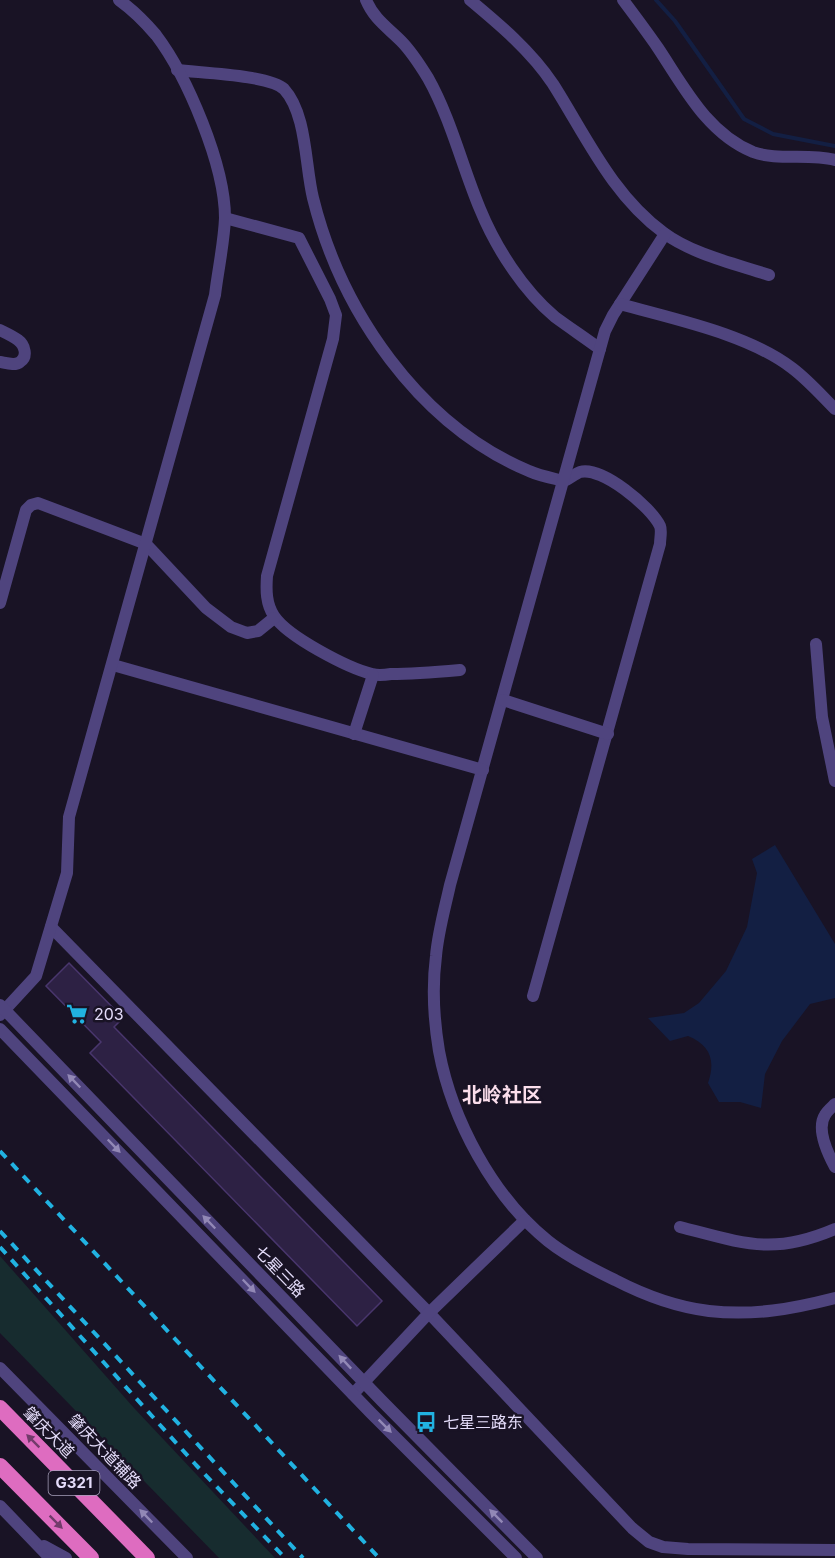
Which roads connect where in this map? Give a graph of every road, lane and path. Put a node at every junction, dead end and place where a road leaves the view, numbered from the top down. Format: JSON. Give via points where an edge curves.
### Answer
{"nodes":[{"id":1,"x":119,"y":0,"type":"edge"},
{"id":2,"x":366,"y":0,"type":"edge"},
{"id":3,"x":470,"y":0,"type":"edge"},
{"id":4,"x":623,"y":0,"type":"edge"},
{"id":5,"x":177,"y":70,"type":"junction"},
{"id":6,"x":835,"y":160,"type":"edge"},
{"id":7,"x":225,"y":218,"type":"junction"},
{"id":8,"x":665,"y":234,"type":"junction"},
{"id":9,"x":770,"y":275,"type":"dead end"},
{"id":10,"x":620,"y":304,"type":"junction"},
{"id":11,"x":0,"y":330,"type":"edge"},
{"id":12,"x":600,"y":349,"type":"junction"},
{"id":13,"x":0,"y":362,"type":"edge"},
{"id":14,"x":835,"y":409,"type":"edge"},
{"id":15,"x":564,"y":481,"type":"junction"},
{"id":16,"x":146,"y":544,"type":"junction"},
{"id":17,"x":0,"y":603,"type":"edge"},
{"id":18,"x":274,"y":618,"type":"junction"},
{"id":19,"x":816,"y":644,"type":"dead end"},
{"id":20,"x":113,"y":665,"type":"junction"},
{"id":21,"x":460,"y":670,"type":"dead end"},
{"id":22,"x":374,"y":675,"type":"junction"},
{"id":23,"x":503,"y":700,"type":"junction"},
{"id":24,"x":354,"y":734,"type":"junction"},
{"id":25,"x":608,"y":734,"type":"junction"},
{"id":26,"x":483,"y":771,"type":"junction"},
{"id":27,"x":835,"y":781,"type":"edge"},
{"id":28,"x":51,"y":927,"type":"junction"},
{"id":29,"x":533,"y":996,"type":"dead end"},
{"id":30,"x":2,"y":1010,"type":"edge"},
{"id":31,"x":0,"y":1029,"type":"edge"},
{"id":32,"x":835,"y":1104,"type":"edge"},
{"id":33,"x":835,"y":1167,"type":"edge"},
{"id":34,"x":525,"y":1220,"type":"junction"},
{"id":35,"x":680,"y":1227,"type":"dead end"},
{"id":36,"x":835,"y":1229,"type":"edge"},
{"id":37,"x":835,"y":1298,"type":"edge"},
{"id":38,"x":429,"y":1313,"type":"junction"},
{"id":39,"x":0,"y":1368,"type":"edge"},
{"id":40,"x":363,"y":1381,"type":"junction"},
{"id":41,"x":353,"y":1394,"type":"junction"},
{"id":42,"x":0,"y":1408,"type":"edge"},
{"id":43,"x":0,"y":1466,"type":"edge"},
{"id":44,"x":0,"y":1506,"type":"edge"},
{"id":45,"x":34,"y":1542,"type":"junction"},
{"id":46,"x":835,"y":1550,"type":"edge"},
{"id":47,"x":50,"y":1558,"type":"edge"},
{"id":48,"x":66,"y":1558,"type":"edge"},
{"id":49,"x":91,"y":1558,"type":"edge"},
{"id":50,"x":147,"y":1558,"type":"edge"},
{"id":51,"x":187,"y":1558,"type":"edge"},
{"id":52,"x":516,"y":1558,"type":"edge"},
{"id":53,"x":537,"y":1558,"type":"edge"}],
"edges":[{"from":1,"to":5,"type":"street","via":[[156,35]]},
{"from":2,"to":12,"type":"street","via":[[379,22],[401,41],[428,78],[481,211],[513,268],[534,297]]},
{"from":3,"to":8,"type":"street","via":[[527,52],[552,83],[614,183]]},
{"from":4,"to":6,"type":"street","via":[[711,123],[754,152]]},
{"from":5,"to":7,"type":"street","via":[[211,144]]},
{"from":5,"to":15,"type":"street","via":[[267,80],[282,87],[298,116],[320,228],[356,309],[377,344],[432,406],[462,432],[530,472]]},
{"from":7,"to":16,"type":"street","via":[[215,295]]},
{"from":7,"to":18,"type":"street","via":[[299,238],[336,315],[333,339],[267,576],[266,592]]},
{"from":8,"to":9,"type":"street","via":[[686,246]]},
{"from":8,"to":10,"type":"street"},
{"from":10,"to":12,"type":"street"},
{"from":10,"to":14,"type":"street","via":[[727,335],[764,351],[790,367]]},
{"from":11,"to":13,"type":"street","via":[[19,340],[25,350],[20,362]]},
{"from":12,"to":15,"type":"street"},
{"from":15,"to":23,"type":"street"},
{"from":15,"to":25,"type":"street","via":[[581,472],[607,478],[651,512],[661,528],[660,544]]},
{"from":16,"to":17,"type":"street","via":[[38,503],[31,505],[26,510]]},
{"from":16,"to":18,"type":"street","via":[[206,608],[231,627],[247,633],[258,631]]},
{"from":16,"to":20,"type":"street"},
{"from":18,"to":22,"type":"street","via":[[323,653]]},
{"from":19,"to":27,"type":"street","via":[[822,717]]},
{"from":20,"to":24,"type":"street"},
{"from":20,"to":28,"type":"street","via":[[69,817],[67,873]]},
{"from":21,"to":22,"type":"street"},
{"from":22,"to":24,"type":"street"},
{"from":23,"to":25,"type":"street"},
{"from":23,"to":26,"type":"street"},
{"from":24,"to":26,"type":"street"},
{"from":25,"to":29,"type":"street"},
{"from":26,"to":34,"type":"street","via":[[450,885],[436,956],[434,1003],[439,1051],[451,1097],[482,1163]]},
{"from":28,"to":30,"type":"street","via":[[36,976]]},
{"from":28,"to":38,"type":"street"},
{"from":40,"to":30,"type":"street","name":"七星三路","one_way":true},
{"from":31,"to":41,"type":"street","name":"七星三路","one_way":true},
{"from":32,"to":33,"type":"street","via":[[822,1124]]},
{"from":34,"to":37,"type":"street","via":[[574,1258],[638,1292],[672,1304],[709,1311],[781,1311]]},
{"from":34,"to":38,"type":"street"},
{"from":35,"to":36,"type":"street","via":[[769,1246],[794,1243]]},
{"from":38,"to":40,"type":"street"},
{"from":38,"to":46,"type":"street","via":[[649,1542],[688,1549]]},
{"from":51,"to":39,"type":"street","name":"肇庆大道辅路","one_way":true},
{"from":40,"to":41,"type":"street"},
{"from":53,"to":40,"type":"street","name":"七星三路","one_way":true},
{"from":41,"to":52,"type":"street","name":"七星三路","one_way":true},
{"from":50,"to":42,"type":"highway","name":"肇庆大道","number":"G321","one_way":true},
{"from":43,"to":49,"type":"highway","number":"G321","one_way":true},
{"from":44,"to":45,"type":"street"},
{"from":45,"to":47,"type":"street"},
{"from":45,"to":48,"type":"street"}]}
